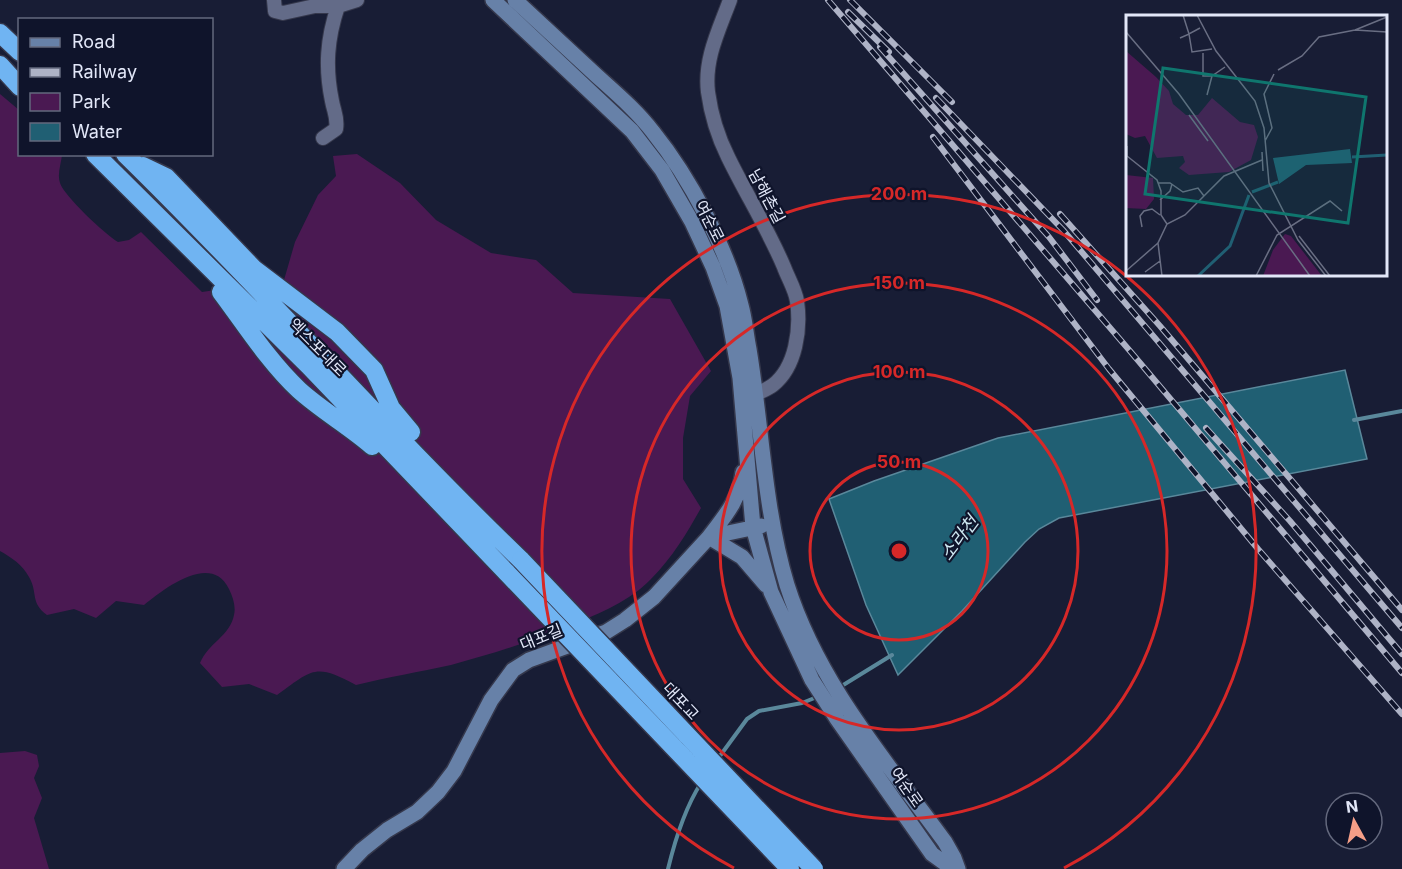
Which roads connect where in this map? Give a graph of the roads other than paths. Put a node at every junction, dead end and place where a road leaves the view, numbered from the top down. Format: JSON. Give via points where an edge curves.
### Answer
{"nodes":[{"id":1,"x":274,"y":0,"type":"edge"},
{"id":2,"x":357,"y":0,"type":"edge"},
{"id":3,"x":493,"y":0,"type":"edge"},
{"id":4,"x":515,"y":0,"type":"edge"},
{"id":5,"x":730,"y":0,"type":"edge"},
{"id":6,"x":338,"y":6,"type":"junction"},
{"id":7,"x":0,"y":33,"type":"edge"},
{"id":8,"x":18,"y":50,"type":"edge"},
{"id":9,"x":0,"y":63,"type":"edge"},
{"id":10,"x":18,"y":78,"type":"edge"},
{"id":11,"x":18,"y":85,"type":"edge"},
{"id":12,"x":323,"y":138,"type":"dead end"},
{"id":13,"x":82,"y":156,"type":"edge"},
{"id":14,"x":97,"y":156,"type":"edge"},
{"id":15,"x":128,"y":158,"type":"edge"},
{"id":16,"x":756,"y":394,"type":"junction"},
{"id":17,"x":746,"y":446,"type":"junction"},
{"id":18,"x":463,"y":515,"type":"junction"},
{"id":19,"x":772,"y":524,"type":"junction"},
{"id":20,"x":753,"y":527,"type":"junction"},
{"id":21,"x":709,"y":537,"type":"junction"},
{"id":22,"x":521,"y":560,"type":"joint"},
{"id":23,"x":771,"y":592,"type":"junction"},
{"id":24,"x":819,"y":676,"type":"junction"},
{"id":25,"x":844,"y":716,"type":"junction"},
{"id":26,"x":344,"y":869,"type":"edge"},
{"id":27,"x":790,"y":869,"type":"edge"},
{"id":28,"x":814,"y":869,"type":"edge"},
{"id":29,"x":952,"y":869,"type":"edge"},
{"id":30,"x":958,"y":869,"type":"edge"}],
"edges":[{"from":1,"to":6,"type":"street","via":[[275,11],[283,14],[315,6]]},
{"from":2,"to":6,"type":"street"},
{"from":3,"to":17,"type":"street","name":"여순로","via":[[632,131],[662,170],[692,222],[727,306],[740,378]]},
{"from":4,"to":16,"type":"street","name":"여순로","via":[[654,132],[682,175],[727,263],[741,305]]},
{"from":5,"to":16,"type":"street","name":"남해촌길","via":[[709,62],[712,110],[728,156],[776,248],[797,302],[798,322],[790,361],[773,385]]},
{"from":6,"to":12,"type":"street","via":[[330,31],[327,63],[338,118],[336,129]]},
{"from":7,"to":8,"type":"highway"},
{"from":9,"to":10,"type":"highway"},
{"from":9,"to":11,"type":"highway"},
{"from":13,"to":18,"type":"highway","via":[[216,285],[298,390]]},
{"from":14,"to":18,"type":"highway","name":"엑스포대로"},
{"from":15,"to":18,"type":"highway","name":"엑스포대로","via":[[312,345]]},
{"from":15,"to":18,"type":"highway","via":[[166,177],[254,269],[338,332],[369,363],[391,408],[432,458]]},
{"from":16,"to":19,"type":"street","name":"여순로"},
{"from":17,"to":20,"type":"street","name":"여순로"},
{"from":17,"to":21,"type":"street","name":"대포길","via":[[738,496]]},
{"from":18,"to":22,"type":"highway","name":"엑스포대로"},
{"from":18,"to":27,"type":"highway","name":"엑스포대로","bridge":true,"via":[[507,573]]},
{"from":19,"to":20,"type":"street"},
{"from":19,"to":24,"type":"street","name":"여순로"},
{"from":20,"to":21,"type":"street"},
{"from":20,"to":23,"type":"street","name":"여순로"},
{"from":21,"to":23,"type":"street","via":[[742,557]]},
{"from":21,"to":26,"type":"street","name":"대포길","via":[[654,597],[625,621],[513,670],[491,700],[454,771],[438,792],[417,812],[362,850]]},
{"from":22,"to":28,"type":"highway","name":"대포교","bridge":true},
{"from":23,"to":24,"type":"street"},
{"from":24,"to":25,"type":"street"},
{"from":25,"to":29,"type":"street","name":"여순로","via":[[932,854]]},
{"from":25,"to":30,"type":"street","name":"여순로","via":[[945,842]]}]}
